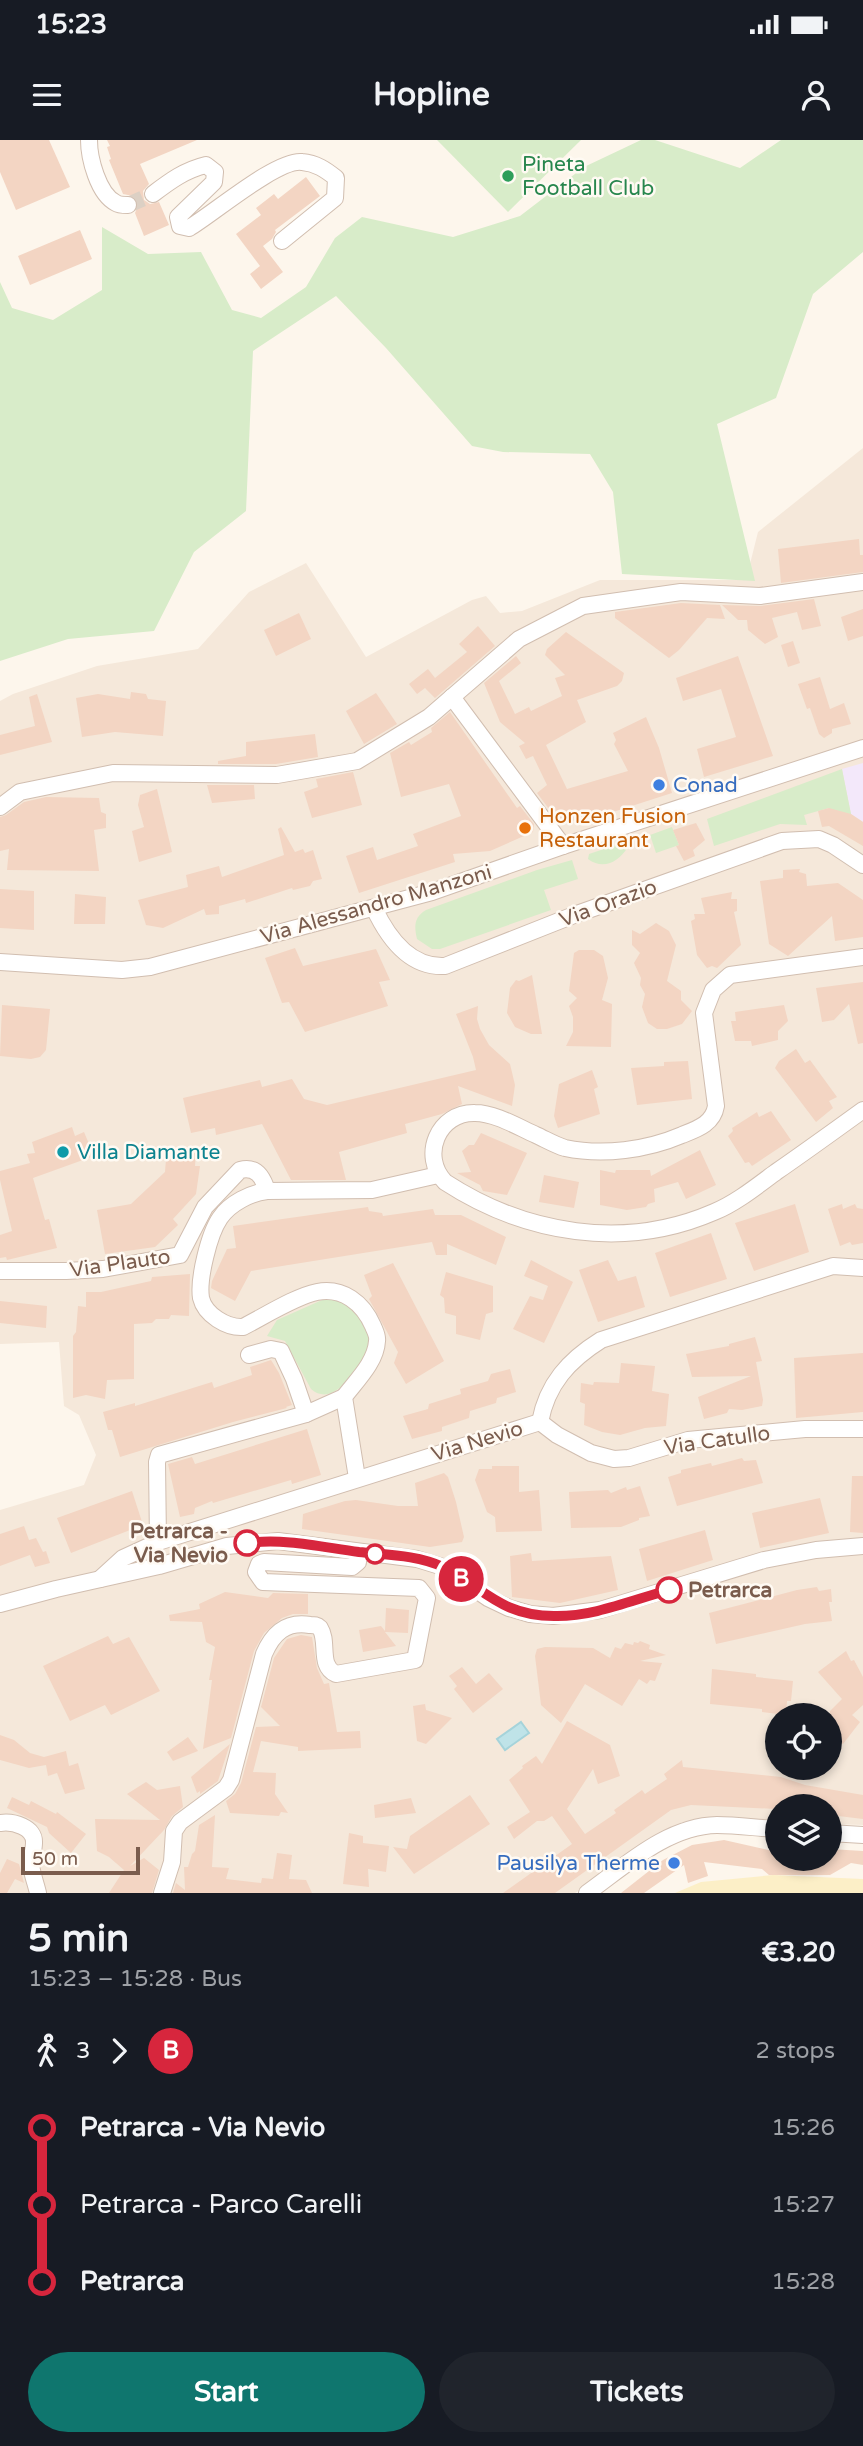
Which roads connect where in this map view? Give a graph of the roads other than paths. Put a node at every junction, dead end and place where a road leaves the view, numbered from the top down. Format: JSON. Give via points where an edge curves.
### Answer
{"nodes":[{"id":1,"x":89,"y":140,"type":"edge"},
{"id":2,"x":153,"y":194,"type":"tunnel mouth"},
{"id":3,"x":128,"y":205,"type":"dead end"},
{"id":4,"x":282,"y":241,"type":"dead end"},
{"id":5,"x":863,"y":582,"type":"edge"},
{"id":6,"x":452,"y":697,"type":"junction"},
{"id":7,"x":863,"y":748,"type":"edge"},
{"id":8,"x":0,"y":807,"type":"edge"},
{"id":9,"x":563,"y":846,"type":"junction"},
{"id":10,"x":863,"y":865,"type":"edge"},
{"id":11,"x":374,"y":908,"type":"junction"},
{"id":12,"x":863,"y":957,"type":"edge"},
{"id":13,"x":0,"y":962,"type":"edge"},
{"id":14,"x":863,"y":1110,"type":"edge"},
{"id":15,"x":438,"y":1175,"type":"junction"},
{"id":16,"x":267,"y":1191,"type":"junction"},
{"id":17,"x":863,"y":1268,"type":"edge"},
{"id":18,"x":0,"y":1271,"type":"edge"},
{"id":19,"x":249,"y":1355,"type":"dead end"},
{"id":20,"x":344,"y":1397,"type":"junction"},
{"id":21,"x":306,"y":1414,"type":"junction"},
{"id":22,"x":540,"y":1422,"type":"junction"},
{"id":23,"x":863,"y":1429,"type":"edge"},
{"id":24,"x":357,"y":1478,"type":"junction"},
{"id":25,"x":158,"y":1542,"type":"junction"},
{"id":26,"x":863,"y":1546,"type":"edge"},
{"id":27,"x":358,"y":1552,"type":"junction"},
{"id":28,"x":100,"y":1579,"type":"junction"},
{"id":29,"x":0,"y":1604,"type":"edge"},
{"id":30,"x":0,"y":1823,"type":"edge"},
{"id":31,"x":765,"y":1828,"type":"edge"},
{"id":32,"x":842,"y":1834,"type":"edge"},
{"id":33,"x":863,"y":1835,"type":"edge"},
{"id":34,"x":38,"y":1893,"type":"edge"},
{"id":35,"x":162,"y":1893,"type":"edge"},
{"id":36,"x":587,"y":1893,"type":"edge"}],
"edges":[{"from":1,"to":3,"type":"street","via":[[103,190],[116,203]]},
{"from":2,"to":4,"type":"street","via":[[192,168],[206,165],[215,172],[214,182],[178,217],[180,226],[189,228],[274,172],[299,161],[323,167],[336,178],[335,198]]},
{"from":5,"to":6,"type":"street","via":[[760,596],[681,592],[583,606],[519,639]]},
{"from":6,"to":8,"type":"street","via":[[429,717],[357,761],[278,775],[113,774],[20,792]]},
{"from":6,"to":9,"type":"street"},
{"from":7,"to":9,"type":"street","name":"Via Alessandro Manzoni"},
{"from":9,"to":11,"type":"street","name":"Via Alessandro Manzoni"},
{"from":10,"to":11,"type":"street","name":"Via Orazio","via":[[819,839],[782,841],[445,966],[430,967],[413,959],[390,937]]},
{"from":11,"to":13,"type":"street","name":"Via Alessandro Manzoni","via":[[150,967],[122,970]]},
{"from":12,"to":15,"type":"street","via":[[730,975],[713,990],[704,1013],[716,1106],[709,1123],[662,1144],[596,1150],[564,1147],[482,1114],[463,1114],[442,1128],[433,1146]]},
{"from":14,"to":15,"type":"street","via":[[715,1212],[640,1232],[577,1233],[534,1225],[453,1188]]},
{"from":15,"to":16,"type":"street","name":"Via Plauto","via":[[372,1190]]},
{"from":16,"to":18,"type":"street","name":"Via Plauto","via":[[259,1174],[240,1170],[205,1207],[180,1255],[103,1269]]},
{"from":16,"to":20,"type":"street","name":"Via Plauto","via":[[234,1204],[220,1217],[203,1265],[201,1297],[217,1319],[235,1328],[314,1292],[349,1296],[371,1322],[378,1339],[373,1356]]},
{"from":17,"to":22,"type":"street","name":"Via Nevio","via":[[833,1266],[601,1340],[559,1375]]},
{"from":19,"to":21,"type":"street","via":[[271,1349],[281,1352]]},
{"from":20,"to":21,"type":"street"},
{"from":20,"to":24,"type":"street"},
{"from":21,"to":25,"type":"street","via":[[159,1455]]},
{"from":22,"to":23,"type":"street","name":"Via Catullo","via":[[591,1453],[614,1460],[688,1440],[805,1429]]},
{"from":22,"to":24,"type":"street","name":"Via Nevio"},
{"from":24,"to":25,"type":"street","name":"Via Nevio"},
{"from":25,"to":28,"type":"street","name":"Via Nevio","via":[[123,1558]]},
{"from":26,"to":27,"type":"street","via":[[764,1560],[600,1610],[553,1616],[509,1608],[443,1567]]},
{"from":27,"to":28,"type":"street","via":[[278,1541],[250,1542]]},
{"from":27,"to":35,"type":"street","via":[[358,1562],[352,1567],[264,1562],[256,1572],[262,1581],[423,1590],[427,1598],[415,1660],[336,1674],[326,1663],[317,1626],[290,1624],[274,1636],[264,1654],[231,1780],[174,1831],[172,1861]]},
{"from":28,"to":29,"type":"street"},
{"from":30,"to":34,"type":"street","via":[[8,1821],[31,1832],[35,1840],[31,1865]]},
{"from":31,"to":36,"type":"street","via":[[715,1825],[687,1830]]},
{"from":32,"to":33,"type":"street"}]}
